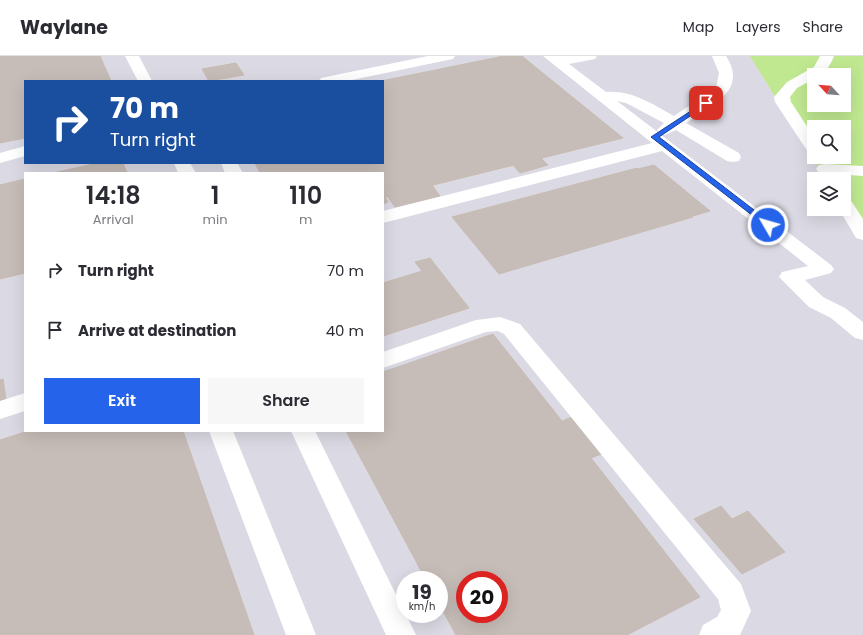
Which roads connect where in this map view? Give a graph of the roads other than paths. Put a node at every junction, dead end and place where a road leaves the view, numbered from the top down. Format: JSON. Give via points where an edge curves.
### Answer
{"nodes":[{"id":1,"x":132,"y":56,"type":"edge"},
{"id":2,"x":448,"y":56,"type":"edge"},
{"id":3,"x":590,"y":56,"type":"edge"},
{"id":4,"x":719,"y":56,"type":"edge"},
{"id":5,"x":827,"y":56,"type":"edge"},
{"id":6,"x":554,"y":59,"type":"edge"},
{"id":7,"x":144,"y":80,"type":"edge"},
{"id":8,"x":331,"y":80,"type":"edge"},
{"id":9,"x":602,"y":97,"type":"junction"},
{"id":10,"x":675,"y":123,"type":"junction"},
{"id":11,"x":807,"y":138,"type":"edge"},
{"id":12,"x":660,"y":141,"type":"junction"},
{"id":13,"x":24,"y":152,"type":"edge"},
{"id":14,"x":733,"y":157,"type":"dead end"},
{"id":15,"x":0,"y":158,"type":"edge"},
{"id":16,"x":824,"y":168,"type":"edge"},
{"id":17,"x":863,"y":171,"type":"edge"},
{"id":18,"x":851,"y":214,"type":"edge"},
{"id":19,"x":384,"y":217,"type":"edge"},
{"id":20,"x":863,"y":234,"type":"edge"},
{"id":21,"x":863,"y":333,"type":"edge"},
{"id":22,"x":384,"y":360,"type":"edge"},
{"id":23,"x":24,"y":402,"type":"edge"},
{"id":24,"x":0,"y":410,"type":"edge"},
{"id":25,"x":221,"y":432,"type":"edge"},
{"id":26,"x":303,"y":432,"type":"edge"},
{"id":27,"x":302,"y":635,"type":"edge"},
{"id":28,"x":401,"y":635,"type":"edge"},
{"id":29,"x":714,"y":635,"type":"edge"}],
"edges":[{"from":1,"to":7,"type":"street"},
{"from":2,"to":8,"type":"street"},
{"from":3,"to":6,"type":"street"},
{"from":4,"to":10,"type":"street","via":[[726,69],[726,85],[716,96]]},
{"from":5,"to":11,"type":"street","via":[[824,65],[818,71],[789,87],[782,96],[783,102]]},
{"from":6,"to":9,"type":"street"},
{"from":9,"to":10,"type":"street","via":[[631,99]]},
{"from":9,"to":12,"type":"street"},
{"from":10,"to":12,"type":"street"},
{"from":10,"to":14,"type":"street"},
{"from":12,"to":19,"type":"street"},
{"from":12,"to":21,"type":"street","via":[[824,269],[789,277],[816,302],[838,313]]},
{"from":13,"to":15,"type":"street"},
{"from":16,"to":17,"type":"street"},
{"from":18,"to":20,"type":"street"},
{"from":22,"to":29,"type":"street","via":[[484,325],[500,324],[512,329],[731,593],[736,612],[728,627]]},
{"from":23,"to":24,"type":"street"},
{"from":25,"to":27,"type":"street"},
{"from":26,"to":28,"type":"street"}]}
